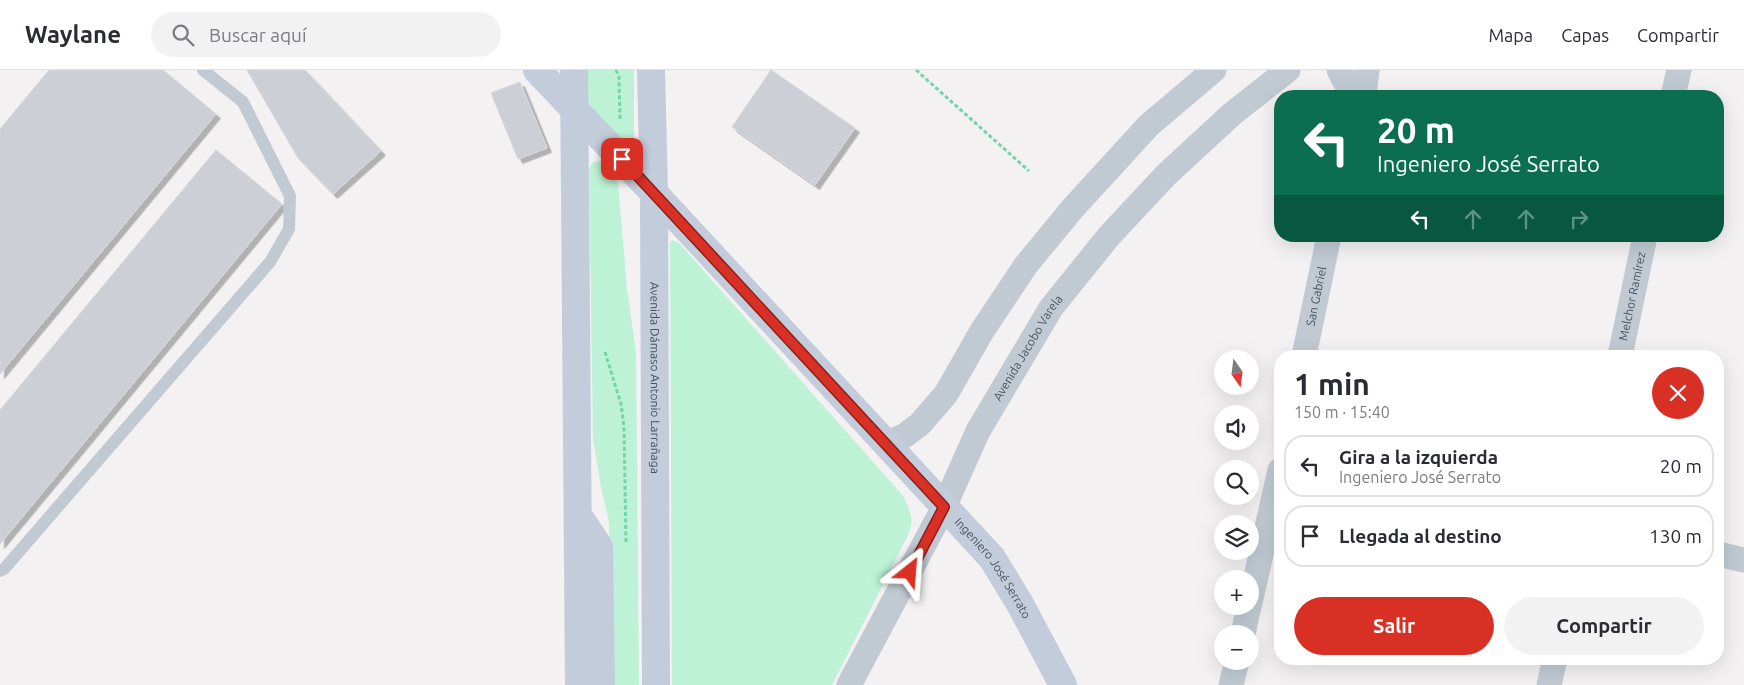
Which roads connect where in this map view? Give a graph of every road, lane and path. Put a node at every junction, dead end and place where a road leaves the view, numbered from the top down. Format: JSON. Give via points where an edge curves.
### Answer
{"nodes":[{"id":1,"x":203,"y":70,"type":"edge"},
{"id":2,"x":536,"y":70,"type":"edge"},
{"id":3,"x":574,"y":70,"type":"edge"},
{"id":4,"x":616,"y":70,"type":"edge"},
{"id":5,"x":651,"y":70,"type":"edge"},
{"id":6,"x":916,"y":70,"type":"edge"},
{"id":7,"x":1214,"y":70,"type":"edge"},
{"id":8,"x":1339,"y":70,"type":"edge"},
{"id":9,"x":1367,"y":70,"type":"edge"},
{"id":10,"x":1679,"y":70,"type":"edge"},
{"id":11,"x":1281,"y":72,"type":"edge"},
{"id":12,"x":1348,"y":90,"type":"edge"},
{"id":13,"x":1365,"y":90,"type":"edge"},
{"id":14,"x":1674,"y":90,"type":"edge"},
{"id":15,"x":574,"y":109,"type":"junction"},
{"id":16,"x":611,"y":147,"type":"junction"},
{"id":17,"x":1029,"y":171,"type":"dead end"},
{"id":18,"x":654,"y":193,"type":"junction"},
{"id":19,"x":1328,"y":242,"type":"edge"},
{"id":20,"x":1644,"y":242,"type":"edge"},
{"id":21,"x":603,"y":343,"type":"dead end"},
{"id":22,"x":1305,"y":350,"type":"edge"},
{"id":23,"x":1621,"y":350,"type":"edge"},
{"id":24,"x":886,"y":444,"type":"junction"},
{"id":25,"x":1274,"y":497,"type":"edge"},
{"id":26,"x":944,"y":507,"type":"junction"},
{"id":27,"x":578,"y":515,"type":"junction"},
{"id":28,"x":626,"y":551,"type":"dead end"},
{"id":29,"x":1724,"y":555,"type":"edge"},
{"id":30,"x":1744,"y":560,"type":"edge"},
{"id":31,"x":1258,"y":570,"type":"edge"},
{"id":32,"x":0,"y":571,"type":"edge"},
{"id":33,"x":1554,"y":665,"type":"edge"},
{"id":34,"x":1235,"y":670,"type":"edge"},
{"id":35,"x":579,"y":685,"type":"edge"},
{"id":36,"x":601,"y":685,"type":"edge"},
{"id":37,"x":656,"y":685,"type":"edge"},
{"id":38,"x":850,"y":685,"type":"edge"},
{"id":39,"x":1063,"y":685,"type":"edge"},
{"id":40,"x":1232,"y":685,"type":"edge"},
{"id":41,"x":1549,"y":685,"type":"edge"}],
"edges":[{"from":1,"to":32,"type":"lane","via":[[243,102],[290,196],[289,229],[270,262]]},
{"from":2,"to":15,"type":"street","name":"Ingeniero José Serrato"},
{"from":3,"to":15,"type":"street"},
{"from":4,"to":16,"type":"path","via":[[619,77],[620,130]]},
{"from":5,"to":18,"type":"street","name":"Avenida Dámaso Antonio Larrañaga"},
{"from":6,"to":17,"type":"path"},
{"from":7,"to":24,"type":"street","via":[[1149,125],[1072,208],[1026,265],[982,331],[946,394],[920,424]]},
{"from":8,"to":12,"type":"street"},
{"from":9,"to":13,"type":"street"},
{"from":10,"to":14,"type":"street"},
{"from":11,"to":26,"type":"street","name":"Avenida Jacobo Varela","via":[[1166,175],[1083,267],[1051,308],[978,430]]},
{"from":15,"to":16,"type":"street","name":"Ingeniero José Serrato"},
{"from":15,"to":27,"type":"street"},
{"from":16,"to":18,"type":"street","name":"Ingeniero José Serrato"},
{"from":18,"to":24,"type":"street","name":"Ingeniero José Serrato"},
{"from":18,"to":37,"type":"street","name":"Avenida Dámaso Antonio Larrañaga"},
{"from":19,"to":22,"type":"street","name":"San Gabriel"},
{"from":20,"to":23,"type":"street","name":"Melchor Ramírez"},
{"from":21,"to":28,"type":"path","via":[[621,404],[624,427]]},
{"from":24,"to":26,"type":"street","name":"Ingeniero José Serrato"},
{"from":25,"to":31,"type":"street"},
{"from":26,"to":38,"type":"street","name":"Avenida Jacobo Varela"},
{"from":26,"to":39,"type":"street","name":"Ingeniero José Serrato","via":[[992,558]]},
{"from":27,"to":35,"type":"street"},
{"from":27,"to":36,"type":"street","via":[[599,547]]},
{"from":29,"to":30,"type":"street"},
{"from":33,"to":41,"type":"street"},
{"from":34,"to":40,"type":"street"}]}
